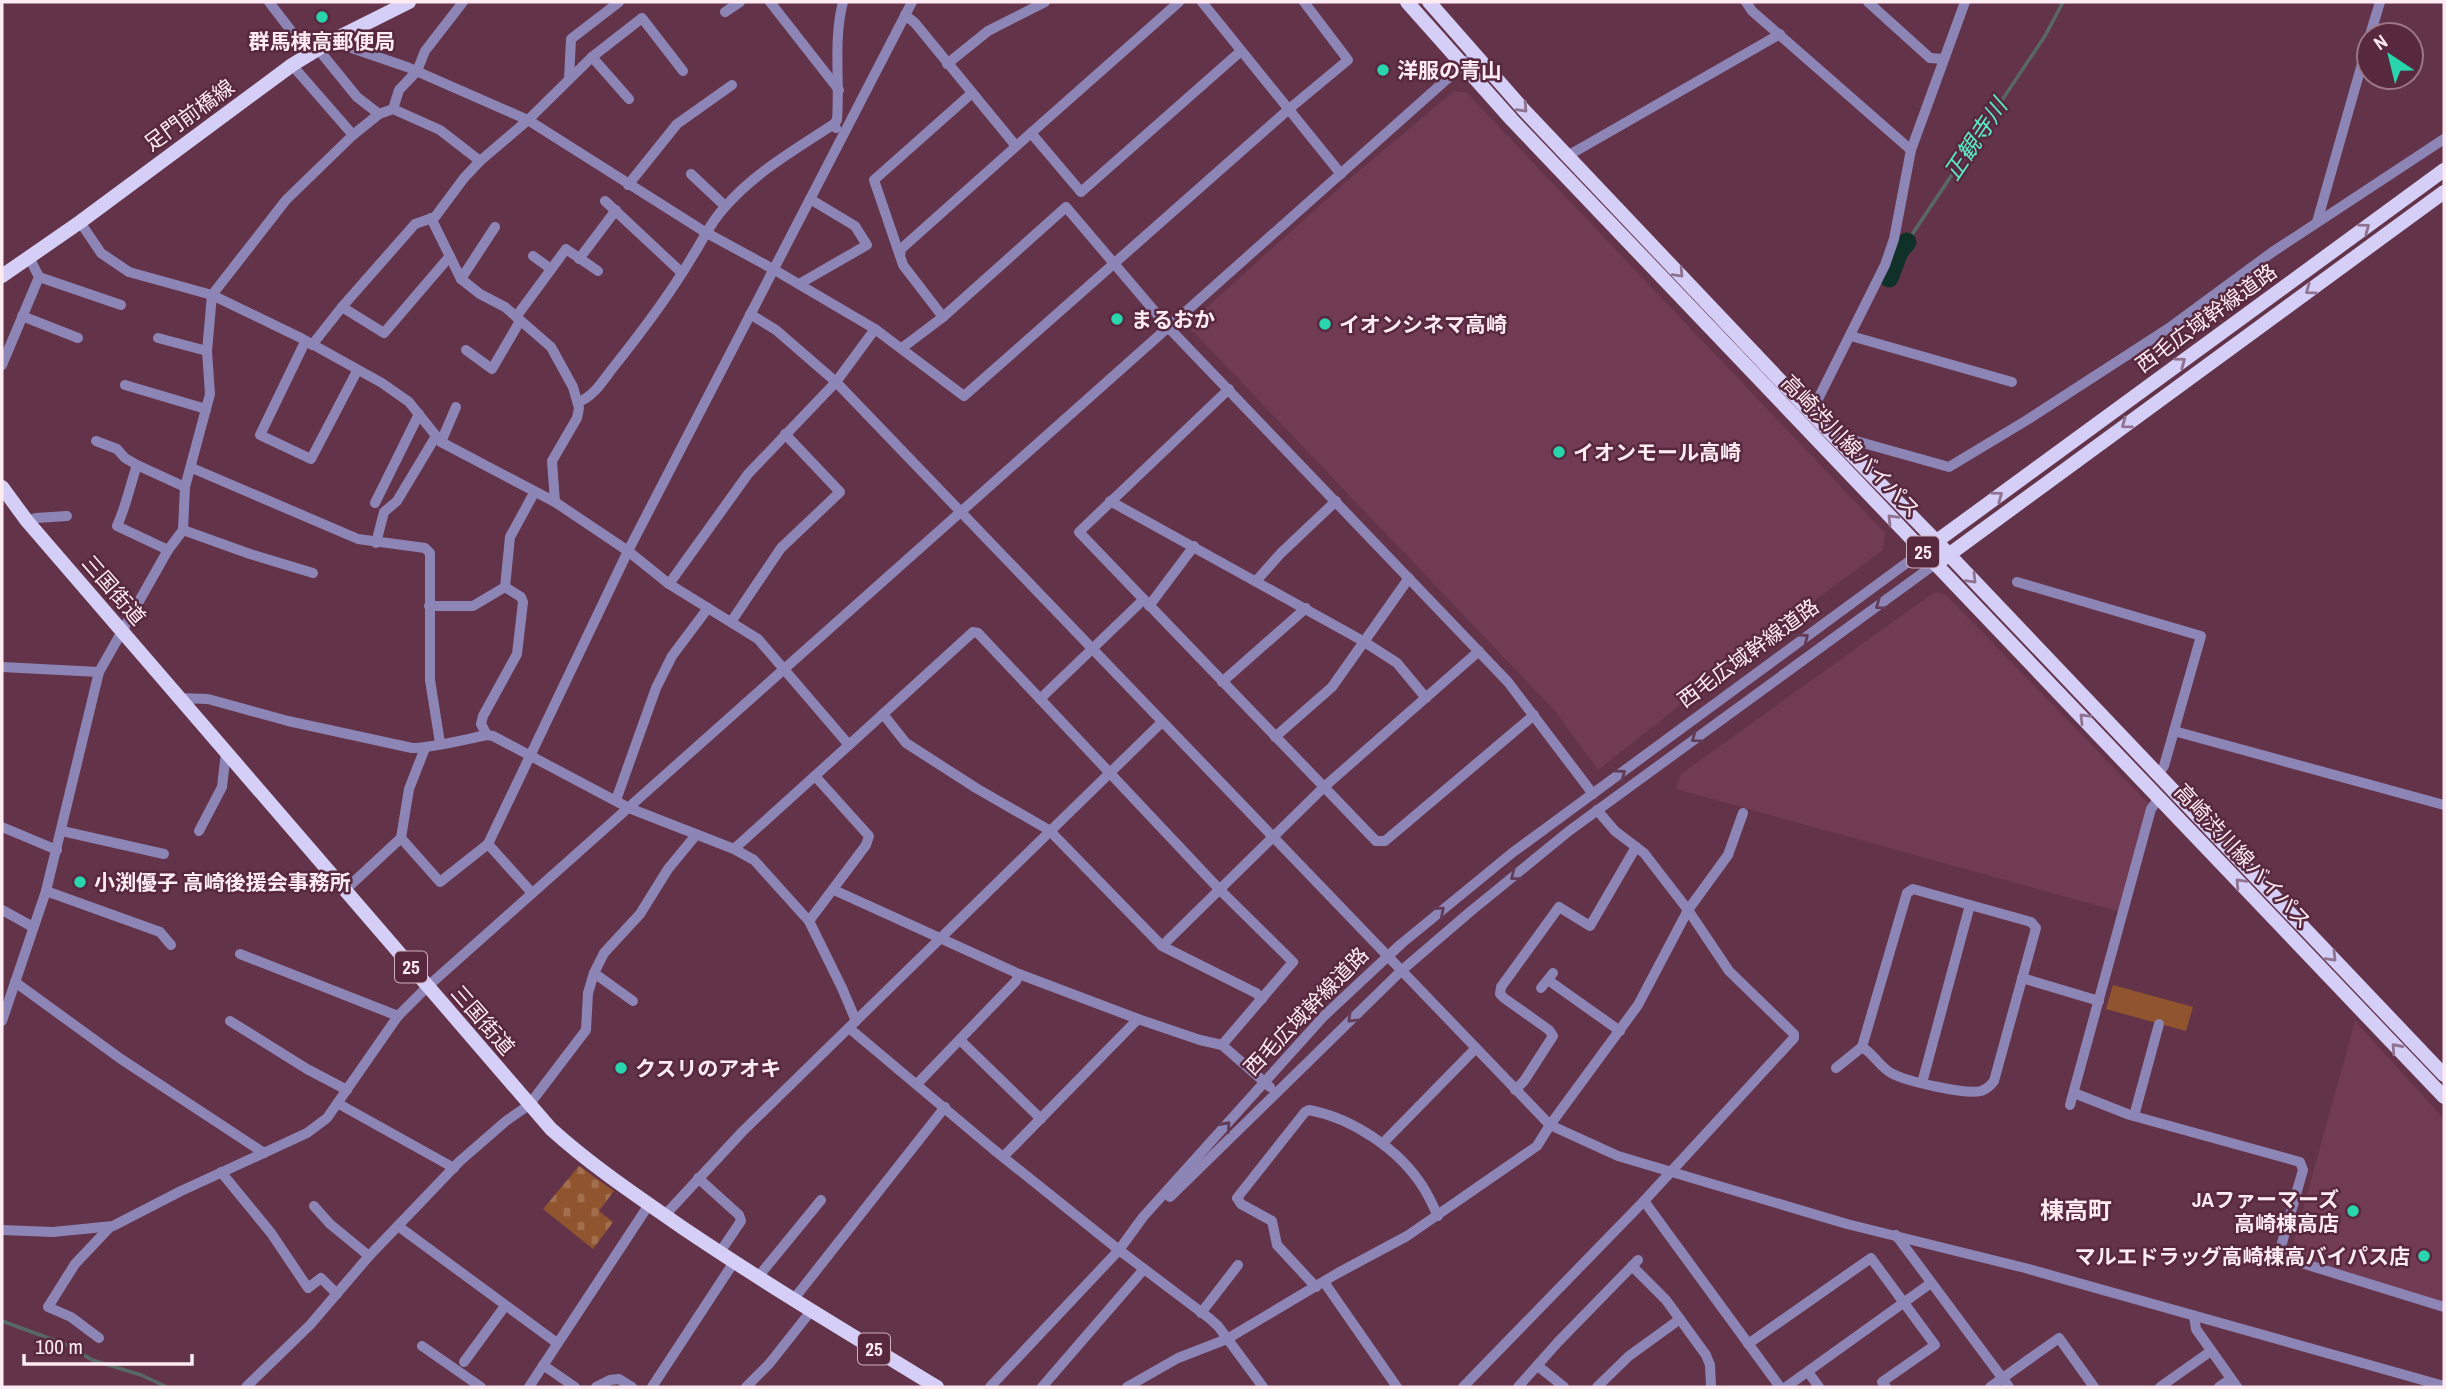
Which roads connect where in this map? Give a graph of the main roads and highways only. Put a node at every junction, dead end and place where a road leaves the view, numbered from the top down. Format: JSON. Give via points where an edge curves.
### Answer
{"nodes":[{"id":1,"x":409,"y":2,"type":"edge"},
{"id":2,"x":1407,"y":2,"type":"edge"},
{"id":3,"x":1429,"y":2,"type":"edge"},
{"id":4,"x":2444,"y":170,"type":"edge"},
{"id":5,"x":2444,"y":192,"type":"edge"},
{"id":6,"x":2,"y":276,"type":"edge"},
{"id":7,"x":2,"y":488,"type":"edge"},
{"id":8,"x":1936,"y":541,"type":"junction"},
{"id":9,"x":1923,"y":551,"type":"junction"},
{"id":10,"x":1949,"y":554,"type":"junction"},
{"id":11,"x":1935,"y":564,"type":"junction"},
{"id":12,"x":2444,"y":1076,"type":"edge"},
{"id":13,"x":2444,"y":1097,"type":"edge"},
{"id":14,"x":937,"y":1387,"type":"edge"}],
"edges":[{"from":1,"to":6,"type":"main road","name":"足門前橋線","via":[[292,65]]},
{"from":9,"to":2,"type":"main road","name":"高崎渋川線バイパス","number":"25","one_way":true},
{"from":3,"to":8,"type":"main road","name":"高崎渋川線バイパス","number":"25","one_way":true,"via":[[1811,414]]},
{"from":8,"to":4,"type":"main road","name":"西毛広域幹線道路","one_way":true},
{"from":5,"to":10,"type":"main road","name":"西毛広域幹線道路","one_way":true},
{"from":7,"to":14,"type":"main road","name":"三国街道","number":"25","via":[[551,1129],[648,1206]]},
{"from":8,"to":9,"type":"main road","name":"西毛広域幹線道路"},
{"from":8,"to":10,"type":"main road","name":"高崎渋川線バイパス","number":"25"},
{"from":9,"to":11,"type":"main road","name":"高崎渋川線バイパス","number":"25"},
{"from":10,"to":11,"type":"main road","name":"西毛広域幹線道路"},
{"from":10,"to":12,"type":"main road","name":"高崎渋川線バイパス","number":"25","one_way":true},
{"from":13,"to":11,"type":"main road","name":"高崎渋川線バイパス","number":"25","one_way":true}]}
